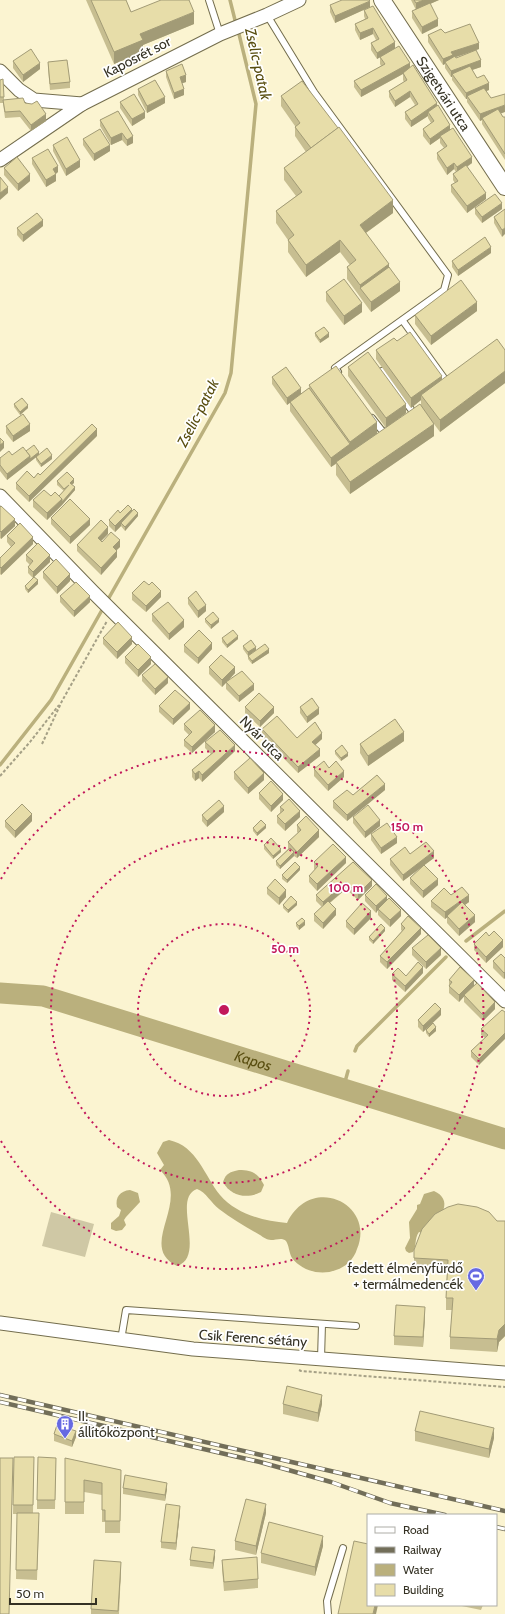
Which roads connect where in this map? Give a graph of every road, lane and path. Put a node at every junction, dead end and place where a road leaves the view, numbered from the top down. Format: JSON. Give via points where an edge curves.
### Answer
{"nodes":[{"id":1,"x":209,"y":0,"type":"edge"},
{"id":2,"x":299,"y":0,"type":"edge"},
{"id":3,"x":382,"y":0,"type":"edge"},
{"id":4,"x":267,"y":15,"type":"junction"},
{"id":5,"x":224,"y":32,"type":"junction"},
{"id":6,"x":0,"y":71,"type":"edge"},
{"id":7,"x":82,"y":104,"type":"junction"},
{"id":8,"x":0,"y":160,"type":"edge"},
{"id":9,"x":505,"y":188,"type":"edge"},
{"id":10,"x":403,"y":321,"type":"junction"},
{"id":11,"x":363,"y":348,"type":"junction"},
{"id":12,"x":368,"y":354,"type":"edge"},
{"id":13,"x":377,"y":365,"type":"edge"},
{"id":14,"x":340,"y":375,"type":"edge"},
{"id":15,"x":443,"y":390,"type":"edge"},
{"id":16,"x":419,"y":407,"type":"edge"},
{"id":17,"x":413,"y":412,"type":"junction"},
{"id":18,"x":369,"y":413,"type":"edge"},
{"id":19,"x":407,"y":416,"type":"edge"},
{"id":20,"x":395,"y":424,"type":"edge"},
{"id":21,"x":0,"y":496,"type":"edge"},
{"id":22,"x":110,"y":609,"type":"junction"},
{"id":23,"x":62,"y":701,"type":"junction"},
{"id":24,"x":42,"y":744,"type":"dead end"},
{"id":25,"x":0,"y":776,"type":"edge"},
{"id":26,"x":505,"y":1001,"type":"edge"},
{"id":27,"x":0,"y":1323,"type":"edge"},
{"id":28,"x":322,"y":1324,"type":"junction"},
{"id":29,"x":356,"y":1326,"type":"dead end"},
{"id":30,"x":122,"y":1340,"type":"junction"},
{"id":31,"x":321,"y":1359,"type":"junction"},
{"id":32,"x":296,"y":1368,"type":"dead end"},
{"id":33,"x":505,"y":1373,"type":"edge"},
{"id":34,"x":505,"y":1387,"type":"edge"},
{"id":35,"x":343,"y":1548,"type":"dead end"},
{"id":36,"x":328,"y":1614,"type":"edge"}],
"edges":[{"from":1,"to":5,"type":"lane"},
{"from":2,"to":4,"type":"street","name":"Kaposrét sor"},
{"from":3,"to":9,"type":"street","name":"Szigetvári utca"},
{"from":4,"to":5,"type":"street","name":"Kaposrét sor"},
{"from":4,"to":10,"type":"lane","via":[[314,92],[448,275],[444,290]]},
{"from":5,"to":7,"type":"street","name":"Kaposrét sor"},
{"from":6,"to":7,"type":"street","via":[[19,90],[34,100]]},
{"from":7,"to":8,"type":"street","name":"Kaposrét sor"},
{"from":10,"to":11,"type":"lane"},
{"from":10,"to":15,"type":"lane","via":[[452,383]]},
{"from":11,"to":12,"type":"lane"},
{"from":11,"to":14,"type":"lane","via":[[336,368]]},
{"from":13,"to":17,"type":"lane"},
{"from":16,"to":17,"type":"lane"},
{"from":17,"to":19,"type":"lane"},
{"from":18,"to":20,"type":"lane","via":[[383,432]]},
{"from":21,"to":22,"type":"street","name":"Nyár utca"},
{"from":22,"to":23,"type":"path"},
{"from":22,"to":26,"type":"street","name":"Nyár utca"},
{"from":23,"to":24,"type":"path"},
{"from":23,"to":25,"type":"path"},
{"from":27,"to":30,"type":"street","name":"Csik Ferenc sétány"},
{"from":28,"to":29,"type":"lane"},
{"from":28,"to":30,"type":"lane","via":[[126,1310]]},
{"from":28,"to":31,"type":"lane"},
{"from":30,"to":31,"type":"street","name":"Csik Ferenc sétány","via":[[193,1349]]},
{"from":31,"to":33,"type":"street","name":"Csik Ferenc sétány"},
{"from":32,"to":34,"type":"path","via":[[301,1372]]},
{"from":35,"to":36,"type":"lane","via":[[327,1601]]}]}
